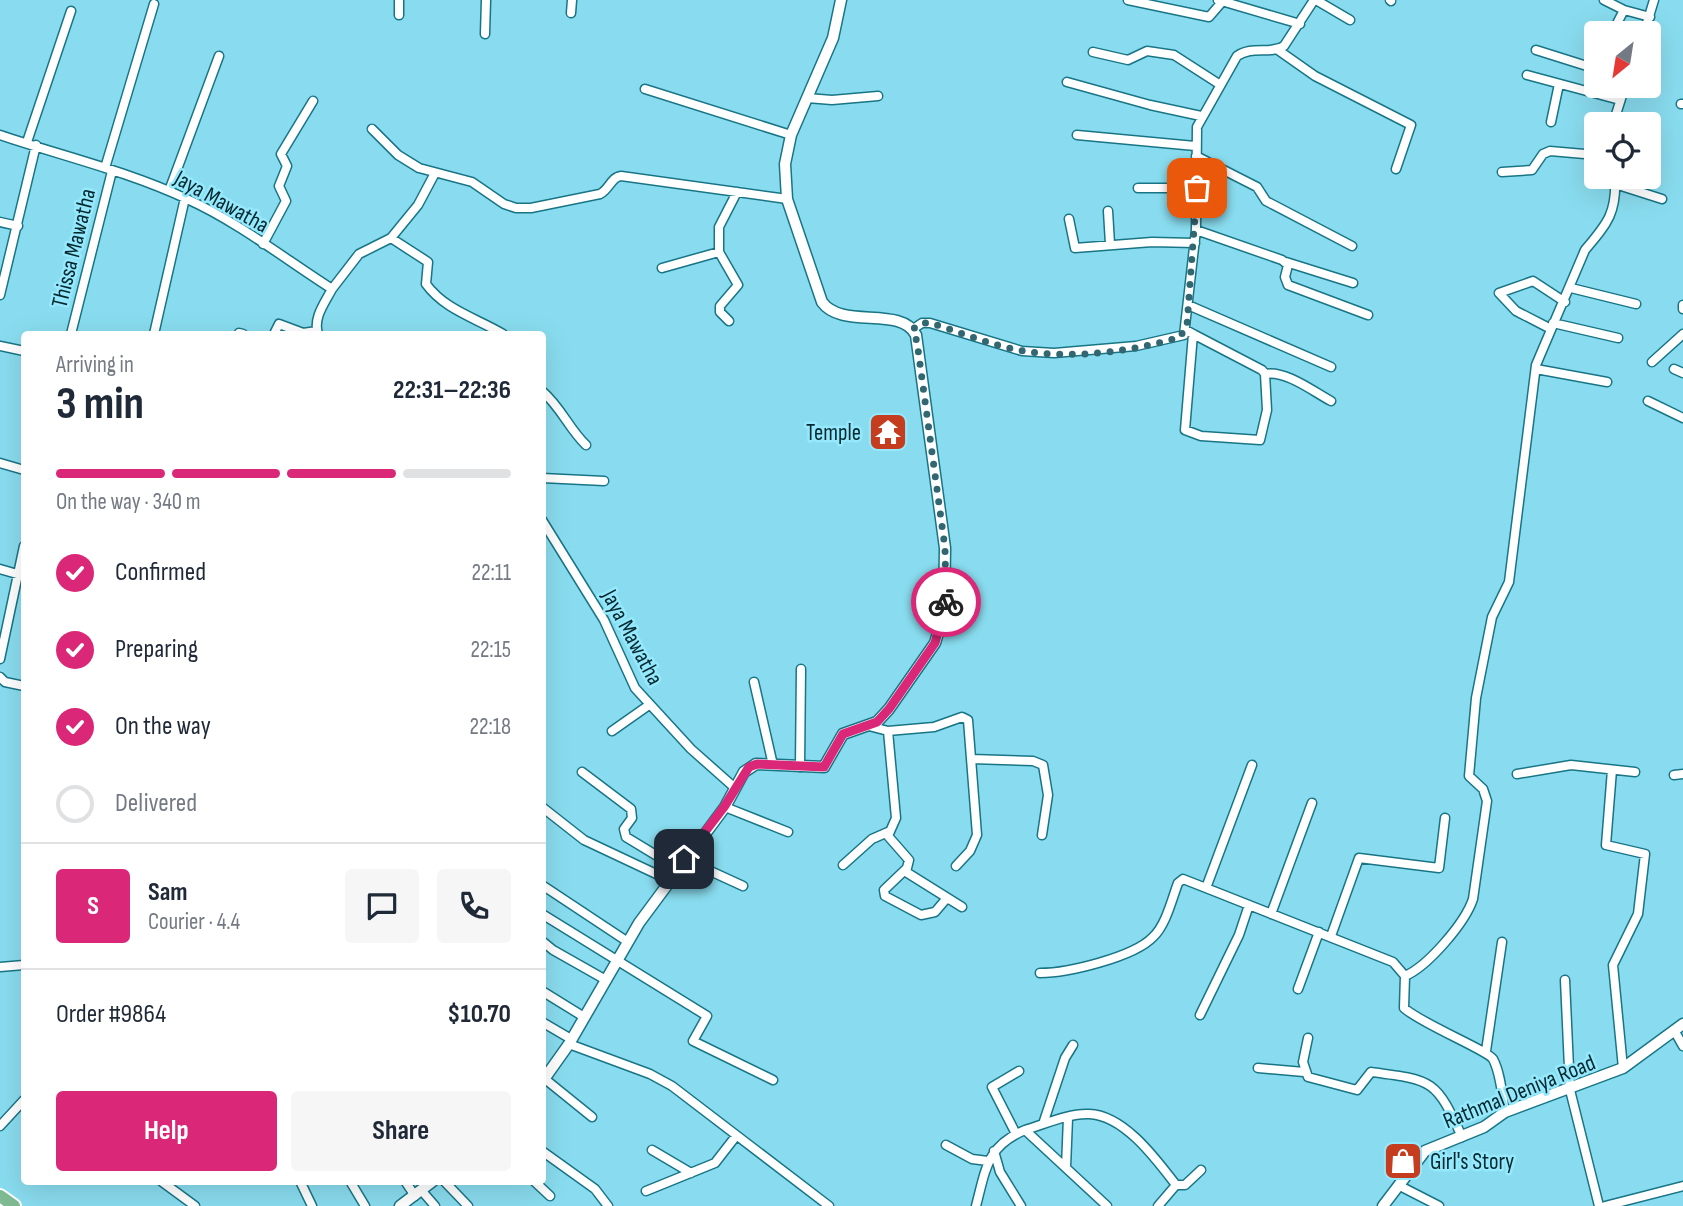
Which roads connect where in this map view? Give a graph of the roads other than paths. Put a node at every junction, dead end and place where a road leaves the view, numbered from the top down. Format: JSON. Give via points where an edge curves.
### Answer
{"nodes":[{"id":1,"x":399,"y":0,"type":"edge"},
{"id":2,"x":486,"y":0,"type":"edge"},
{"id":3,"x":572,"y":0,"type":"edge"},
{"id":4,"x":841,"y":0,"type":"edge"},
{"id":5,"x":1128,"y":0,"type":"edge"},
{"id":6,"x":1315,"y":0,"type":"edge"},
{"id":7,"x":1604,"y":0,"type":"edge"},
{"id":8,"x":1654,"y":0,"type":"edge"},
{"id":9,"x":1220,"y":1,"type":"edge"},
{"id":10,"x":154,"y":4,"type":"dead end"},
{"id":11,"x":1624,"y":10,"type":"junction"},
{"id":12,"x":71,"y":11,"type":"dead end"},
{"id":13,"x":572,"y":13,"type":"dead end"},
{"id":14,"x":399,"y":15,"type":"dead end"},
{"id":15,"x":1650,"y":17,"type":"junction"},
{"id":16,"x":1350,"y":20,"type":"dead end"},
{"id":17,"x":1618,"y":21,"type":"edge"},
{"id":18,"x":1648,"y":21,"type":"edge"},
{"id":19,"x":1300,"y":24,"type":"junction"},
{"id":20,"x":485,"y":34,"type":"dead end"},
{"id":21,"x":1278,"y":50,"type":"junction"},
{"id":22,"x":1536,"y":50,"type":"dead end"},
{"id":23,"x":1093,"y":52,"type":"dead end"},
{"id":24,"x":219,"y":56,"type":"dead end"},
{"id":25,"x":1584,"y":65,"type":"edge"},
{"id":26,"x":1527,"y":75,"type":"dead end"},
{"id":27,"x":1066,"y":82,"type":"dead end"},
{"id":28,"x":1559,"y":84,"type":"junction"},
{"id":29,"x":1219,"y":85,"type":"junction"},
{"id":30,"x":645,"y":89,"type":"dead end"},
{"id":31,"x":878,"y":96,"type":"dead end"},
{"id":32,"x":807,"y":98,"type":"junction"},
{"id":33,"x":1620,"y":100,"type":"joint"},
{"id":34,"x":313,"y":101,"type":"dead end"},
{"id":35,"x":1616,"y":112,"type":"edge"},
{"id":36,"x":1201,"y":116,"type":"junction"},
{"id":37,"x":1552,"y":122,"type":"dead end"},
{"id":38,"x":372,"y":129,"type":"dead end"},
{"id":39,"x":0,"y":135,"type":"edge"},
{"id":40,"x":791,"y":135,"type":"junction"},
{"id":41,"x":1077,"y":135,"type":"dead end"},
{"id":42,"x":31,"y":144,"type":"junction"},
{"id":43,"x":1195,"y":145,"type":"junction"},
{"id":44,"x":1584,"y":154,"type":"edge"},
{"id":45,"x":1196,"y":156,"type":"junction"},
{"id":46,"x":109,"y":169,"type":"junction"},
{"id":47,"x":1396,"y":169,"type":"dead end"},
{"id":48,"x":1502,"y":172,"type":"dead end"},
{"id":49,"x":435,"y":173,"type":"junction"},
{"id":50,"x":1138,"y":188,"type":"dead end"},
{"id":51,"x":1197,"y":188,"type":"junction"},
{"id":52,"x":1615,"y":189,"type":"edge"},
{"id":53,"x":1637,"y":189,"type":"edge"},
{"id":54,"x":169,"y":191,"type":"junction"},
{"id":55,"x":737,"y":192,"type":"junction"},
{"id":56,"x":185,"y":198,"type":"junction"},
{"id":57,"x":787,"y":199,"type":"junction"},
{"id":58,"x":1662,"y":199,"type":"dead end"},
{"id":59,"x":1108,"y":211,"type":"dead end"},
{"id":60,"x":1069,"y":219,"type":"dead end"},
{"id":61,"x":0,"y":222,"type":"edge"},
{"id":62,"x":18,"y":226,"type":"junction"},
{"id":63,"x":1196,"y":230,"type":"junction"},
{"id":64,"x":391,"y":238,"type":"junction"},
{"id":65,"x":1195,"y":243,"type":"junction"},
{"id":66,"x":263,"y":244,"type":"junction"},
{"id":67,"x":1110,"y":244,"type":"junction"},
{"id":68,"x":1352,"y":246,"type":"dead end"},
{"id":69,"x":719,"y":252,"type":"junction"},
{"id":70,"x":1286,"y":262,"type":"junction"},
{"id":71,"x":662,"y":268,"type":"dead end"},
{"id":72,"x":1353,"y":283,"type":"dead end"},
{"id":73,"x":1571,"y":288,"type":"junction"},
{"id":74,"x":331,"y":289,"type":"junction"},
{"id":75,"x":0,"y":290,"type":"edge"},
{"id":76,"x":0,"y":295,"type":"edge"},
{"id":77,"x":1564,"y":302,"type":"junction"},
{"id":78,"x":1636,"y":304,"type":"dead end"},
{"id":79,"x":1188,"y":305,"type":"junction"},
{"id":80,"x":1368,"y":315,"type":"dead end"},
{"id":81,"x":729,"y":321,"type":"dead end"},
{"id":82,"x":1552,"y":326,"type":"junction"},
{"id":83,"x":913,"y":329,"type":"junction"},
{"id":84,"x":72,"y":331,"type":"edge"},
{"id":85,"x":155,"y":331,"type":"edge"},
{"id":86,"x":276,"y":331,"type":"edge"},
{"id":87,"x":298,"y":331,"type":"edge"},
{"id":88,"x":318,"y":331,"type":"edge"},
{"id":89,"x":497,"y":331,"type":"edge"},
{"id":90,"x":1190,"y":332,"type":"junction"},
{"id":91,"x":1683,"y":334,"type":"edge"},
{"id":92,"x":1618,"y":338,"type":"dead end"},
{"id":93,"x":0,"y":346,"type":"edge"},
{"id":94,"x":21,"y":350,"type":"edge"},
{"id":95,"x":1652,"y":362,"type":"dead end"},
{"id":96,"x":1331,"y":367,"type":"dead end"},
{"id":97,"x":1536,"y":369,"type":"junction"},
{"id":98,"x":1674,"y":369,"type":"dead end"},
{"id":99,"x":1683,"y":373,"type":"edge"},
{"id":100,"x":1265,"y":374,"type":"junction"},
{"id":101,"x":1607,"y":382,"type":"dead end"},
{"id":102,"x":546,"y":395,"type":"edge"},
{"id":103,"x":1331,"y":401,"type":"dead end"},
{"id":104,"x":1648,"y":401,"type":"dead end"},
{"id":105,"x":1683,"y":418,"type":"edge"},
{"id":106,"x":586,"y":445,"type":"dead end"},
{"id":107,"x":0,"y":463,"type":"edge"},
{"id":108,"x":21,"y":469,"type":"edge"},
{"id":109,"x":546,"y":478,"type":"edge"},
{"id":110,"x":604,"y":481,"type":"dead end"},
{"id":111,"x":546,"y":525,"type":"edge"},
{"id":112,"x":553,"y":534,"type":"junction"},
{"id":113,"x":546,"y":535,"type":"edge"},
{"id":114,"x":0,"y":569,"type":"edge"},
{"id":115,"x":21,"y":575,"type":"edge"},
{"id":116,"x":21,"y":579,"type":"edge"},
{"id":117,"x":0,"y":660,"type":"edge"},
{"id":118,"x":801,"y":669,"type":"dead end"},
{"id":119,"x":0,"y":677,"type":"edge"},
{"id":120,"x":754,"y":682,"type":"dead end"},
{"id":121,"x":21,"y":685,"type":"edge"},
{"id":122,"x":649,"y":705,"type":"junction"},
{"id":123,"x":869,"y":726,"type":"junction"},
{"id":124,"x":612,"y":731,"type":"dead end"},
{"id":125,"x":888,"y":731,"type":"junction"},
{"id":126,"x":972,"y":759,"type":"junction"},
{"id":127,"x":773,"y":765,"type":"junction"},
{"id":128,"x":1252,"y":765,"type":"dead end"},
{"id":129,"x":800,"y":767,"type":"junction"},
{"id":130,"x":1612,"y":770,"type":"junction"},
{"id":131,"x":582,"y":772,"type":"dead end"},
{"id":132,"x":1635,"y":772,"type":"dead end"},
{"id":133,"x":1517,"y":774,"type":"dead end"},
{"id":134,"x":735,"y":788,"type":"junction"},
{"id":135,"x":1312,"y":803,"type":"dead end"},
{"id":136,"x":724,"y":807,"type":"junction"},
{"id":137,"x":546,"y":810,"type":"edge"},
{"id":138,"x":1445,"y":818,"type":"dead end"},
{"id":139,"x":788,"y":832,"type":"dead end"},
{"id":140,"x":888,"y":832,"type":"junction"},
{"id":141,"x":1042,"y":835,"type":"dead end"},
{"id":142,"x":681,"y":864,"type":"junction"},
{"id":143,"x":843,"y":865,"type":"dead end"},
{"id":144,"x":956,"y":866,"type":"dead end"},
{"id":145,"x":906,"y":869,"type":"junction"},
{"id":146,"x":669,"y":880,"type":"junction"},
{"id":147,"x":743,"y":886,"type":"dead end"},
{"id":148,"x":546,"y":888,"type":"edge"},
{"id":149,"x":1206,"y":888,"type":"junction"},
{"id":150,"x":947,"y":898,"type":"junction"},
{"id":151,"x":1249,"y":905,"type":"junction"},
{"id":152,"x":962,"y":907,"type":"dead end"},
{"id":153,"x":1271,"y":914,"type":"junction"},
{"id":154,"x":546,"y":917,"type":"edge"},
{"id":155,"x":1320,"y":932,"type":"junction"},
{"id":156,"x":1331,"y":936,"type":"junction"},
{"id":157,"x":628,"y":942,"type":"junction"},
{"id":158,"x":1502,"y":942,"type":"dead end"},
{"id":159,"x":546,"y":943,"type":"edge"},
{"id":160,"x":616,"y":962,"type":"junction"},
{"id":161,"x":21,"y":965,"type":"edge"},
{"id":162,"x":0,"y":967,"type":"edge"},
{"id":163,"x":1041,"y":973,"type":"dead end"},
{"id":164,"x":1405,"y":976,"type":"junction"},
{"id":165,"x":606,"y":980,"type":"junction"},
{"id":166,"x":1565,"y":980,"type":"dead end"},
{"id":167,"x":1298,"y":989,"type":"dead end"},
{"id":168,"x":546,"y":993,"type":"edge"},
{"id":169,"x":1200,"y":1014,"type":"dead end"},
{"id":170,"x":584,"y":1017,"type":"junction"},
{"id":171,"x":546,"y":1025,"type":"edge"},
{"id":172,"x":1679,"y":1027,"type":"edge"},
{"id":173,"x":1308,"y":1038,"type":"dead end"},
{"id":174,"x":570,"y":1041,"type":"junction"},
{"id":175,"x":1073,"y":1045,"type":"dead end"},
{"id":176,"x":1683,"y":1046,"type":"edge"},
{"id":177,"x":1486,"y":1051,"type":"junction"},
{"id":178,"x":1258,"y":1068,"type":"dead end"},
{"id":179,"x":1623,"y":1068,"type":"junction"},
{"id":180,"x":1019,"y":1071,"type":"dead end"},
{"id":181,"x":1304,"y":1072,"type":"junction"},
{"id":182,"x":546,"y":1077,"type":"edge"},
{"id":183,"x":773,"y":1080,"type":"dead end"},
{"id":184,"x":546,"y":1082,"type":"edge"},
{"id":185,"x":1570,"y":1090,"type":"junction"},
{"id":186,"x":21,"y":1103,"type":"edge"},
{"id":187,"x":1505,"y":1112,"type":"junction"},
{"id":188,"x":592,"y":1117,"type":"dead end"},
{"id":189,"x":1068,"y":1118,"type":"junction"},
{"id":190,"x":1043,"y":1124,"type":"junction"},
{"id":191,"x":0,"y":1126,"type":"edge"},
{"id":192,"x":1025,"y":1130,"type":"junction"},
{"id":193,"x":1016,"y":1134,"type":"junction"},
{"id":194,"x":736,"y":1136,"type":"junction"},
{"id":195,"x":1462,"y":1137,"type":"junction"},
{"id":196,"x":946,"y":1145,"type":"dead end"},
{"id":197,"x":652,"y":1150,"type":"dead end"},
{"id":198,"x":994,"y":1152,"type":"junction"},
{"id":199,"x":546,"y":1154,"type":"edge"},
{"id":200,"x":988,"y":1161,"type":"junction"},
{"id":201,"x":1066,"y":1167,"type":"junction"},
{"id":202,"x":1201,"y":1170,"type":"dead end"},
{"id":203,"x":691,"y":1173,"type":"junction"},
{"id":204,"x":166,"y":1185,"type":"edge"},
{"id":205,"x":302,"y":1185,"type":"edge"},
{"id":206,"x":352,"y":1185,"type":"edge"},
{"id":207,"x":409,"y":1185,"type":"edge"},
{"id":208,"x":428,"y":1185,"type":"edge"},
{"id":209,"x":448,"y":1185,"type":"edge"},
{"id":210,"x":538,"y":1185,"type":"edge"},
{"id":211,"x":1176,"y":1185,"type":"junction"},
{"id":212,"x":1398,"y":1185,"type":"junction"},
{"id":213,"x":1683,"y":1186,"type":"edge"},
{"id":214,"x":646,"y":1191,"type":"dead end"},
{"id":215,"x":418,"y":1194,"type":"junction"},
{"id":216,"x":0,"y":1196,"type":"edge"},
{"id":217,"x":550,"y":1196,"type":"dead end"},
{"id":218,"x":14,"y":1206,"type":"edge"},
{"id":219,"x":195,"y":1206,"type":"edge"},
{"id":220,"x":312,"y":1206,"type":"edge"},
{"id":221,"x":365,"y":1206,"type":"edge"},
{"id":222,"x":400,"y":1206,"type":"edge"},
{"id":223,"x":435,"y":1206,"type":"edge"},
{"id":224,"x":468,"y":1206,"type":"edge"},
{"id":225,"x":608,"y":1206,"type":"edge"},
{"id":226,"x":829,"y":1206,"type":"edge"},
{"id":227,"x":976,"y":1206,"type":"edge"},
{"id":228,"x":1021,"y":1206,"type":"edge"},
{"id":229,"x":1107,"y":1206,"type":"edge"},
{"id":230,"x":1158,"y":1206,"type":"edge"},
{"id":231,"x":1383,"y":1206,"type":"edge"},
{"id":232,"x":1439,"y":1206,"type":"edge"},
{"id":233,"x":1599,"y":1206,"type":"edge"},
{"id":234,"x":1605,"y":1206,"type":"edge"}],
"edges":[{"from":1,"to":14,"type":"street"},
{"from":2,"to":20,"type":"street"},
{"from":3,"to":13,"type":"street"},
{"from":4,"to":32,"type":"street","via":[[833,38]]},
{"from":5,"to":9,"type":"street","via":[[1209,17]]},
{"from":6,"to":16,"type":"street"},
{"from":6,"to":19,"type":"street"},
{"from":7,"to":11,"type":"street"},
{"from":8,"to":15,"type":"street"},
{"from":9,"to":19,"type":"street"},
{"from":10,"to":46,"type":"street","name":"Thissa Mawatha"},
{"from":11,"to":15,"type":"street"},
{"from":11,"to":17,"type":"street"},
{"from":12,"to":42,"type":"street"},
{"from":15,"to":18,"type":"street"},
{"from":19,"to":21,"type":"street"},
{"from":21,"to":29,"type":"street","via":[[1247,50],[1231,64]]},
{"from":21,"to":47,"type":"street","via":[[1315,76],[1411,125]]},
{"from":22,"to":25,"type":"street"},
{"from":23,"to":29,"type":"street","via":[[1128,60],[1147,51],[1174,55]]},
{"from":24,"to":54,"type":"street"},
{"from":26,"to":28,"type":"street"},
{"from":27,"to":36,"type":"street"},
{"from":28,"to":33,"type":"street"},
{"from":28,"to":37,"type":"street"},
{"from":29,"to":36,"type":"street"},
{"from":30,"to":40,"type":"street"},
{"from":31,"to":32,"type":"street"},
{"from":32,"to":40,"type":"street"},
{"from":33,"to":35,"type":"street"},
{"from":34,"to":66,"type":"street","via":[[281,154],[287,166],[279,186],[286,201]]},
{"from":36,"to":43,"type":"street"},
{"from":38,"to":49,"type":"street","via":[[398,155]]},
{"from":39,"to":42,"type":"street","name":"Jaya Mawatha"},
{"from":40,"to":57,"type":"street","via":[[785,164]]},
{"from":41,"to":43,"type":"street"},
{"from":42,"to":46,"type":"street","name":"Jaya Mawatha"},
{"from":42,"to":62,"type":"street"},
{"from":43,"to":45,"type":"street"},
{"from":44,"to":48,"type":"street","via":[[1550,151],[1532,170]]},
{"from":45,"to":51,"type":"street"},
{"from":45,"to":68,"type":"street","via":[[1257,187],[1266,201]]},
{"from":46,"to":54,"type":"street","name":"Jaya Mawatha"},
{"from":46,"to":84,"type":"street","name":"Thissa Mawatha"},
{"from":49,"to":55,"type":"street","via":[[472,183],[516,208],[600,194],[621,176]]},
{"from":49,"to":64,"type":"street","via":[[418,205]]},
{"from":50,"to":51,"type":"street"},
{"from":51,"to":63,"type":"street"},
{"from":52,"to":73,"type":"street","via":[[1614,208],[1598,237],[1584,250]]},
{"from":53,"to":58,"type":"street"},
{"from":54,"to":56,"type":"street","name":"Jaya Mawatha"},
{"from":55,"to":57,"type":"street"},
{"from":55,"to":69,"type":"street","via":[[719,227]]},
{"from":56,"to":66,"type":"street","name":"Jaya Mawatha"},
{"from":56,"to":85,"type":"street"},
{"from":57,"to":83,"type":"street","via":[[827,309],[901,322]]},
{"from":59,"to":67,"type":"street"},
{"from":60,"to":67,"type":"street","via":[[1075,248]]},
{"from":61,"to":62,"type":"street"},
{"from":62,"to":75,"type":"street"},
{"from":63,"to":65,"type":"street"},
{"from":63,"to":70,"type":"street"},
{"from":64,"to":74,"type":"street","via":[[359,254]]},
{"from":64,"to":89,"type":"street","via":[[428,262],[426,284],[436,294]]},
{"from":65,"to":67,"type":"street"},
{"from":65,"to":79,"type":"street"},
{"from":66,"to":74,"type":"street","name":"Jaya Mawatha"},
{"from":69,"to":71,"type":"street"},
{"from":69,"to":81,"type":"street","via":[[738,285],[720,306]]},
{"from":70,"to":72,"type":"street"},
{"from":70,"to":80,"type":"street","via":[[1288,285]]},
{"from":73,"to":77,"type":"street"},
{"from":73,"to":78,"type":"street"},
{"from":74,"to":88,"type":"street","via":[[318,315]]},
{"from":75,"to":76,"type":"street"},
{"from":77,"to":82,"type":"street"},
{"from":77,"to":82,"type":"street","via":[[1533,281],[1499,293],[1516,311]]},
{"from":79,"to":90,"type":"street"},
{"from":79,"to":96,"type":"street"},
{"from":82,"to":92,"type":"street"},
{"from":82,"to":97,"type":"street"},
{"from":83,"to":90,"type":"street","via":[[930,323],[1023,351],[1054,353],[1136,346]]},
{"from":83,"to":123,"type":"street","via":[[945,548],[946,598],[931,649],[881,718]]},
{"from":86,"to":87,"type":"street","via":[[279,324]]},
{"from":90,"to":100,"type":"street"},
{"from":90,"to":100,"type":"street","via":[[1187,433],[1260,440],[1267,410]]},
{"from":91,"to":95,"type":"street"},
{"from":93,"to":94,"type":"street"},
{"from":97,"to":101,"type":"street"},
{"from":97,"to":164,"type":"street","via":[[1509,582],[1492,617],[1469,749],[1469,776],[1483,789],[1487,801],[1473,899],[1458,927]]},
{"from":98,"to":99,"type":"street"},
{"from":100,"to":103,"type":"street","via":[[1287,378]]},
{"from":102,"to":106,"type":"street"},
{"from":104,"to":105,"type":"street"},
{"from":107,"to":108,"type":"street"},
{"from":109,"to":110,"type":"street"},
{"from":111,"to":112,"type":"street","name":"Jaya Mawatha"},
{"from":112,"to":113,"type":"street"},
{"from":112,"to":122,"type":"street","name":"Jaya Mawatha","via":[[604,620],[635,688]]},
{"from":114,"to":115,"type":"street"},
{"from":116,"to":117,"type":"street"},
{"from":118,"to":129,"type":"street"},
{"from":119,"to":121,"type":"street"},
{"from":120,"to":127,"type":"street"},
{"from":122,"to":124,"type":"street"},
{"from":122,"to":134,"type":"street","name":"Jaya Mawatha"},
{"from":123,"to":125,"type":"street"},
{"from":123,"to":129,"type":"street","via":[[843,734],[824,767]]},
{"from":125,"to":126,"type":"street","via":[[934,727],[966,718]]},
{"from":125,"to":140,"type":"street","via":[[896,818]]},
{"from":126,"to":141,"type":"street","via":[[1043,765],[1048,795]]},
{"from":126,"to":144,"type":"street","via":[[977,835],[970,852]]},
{"from":127,"to":129,"type":"street"},
{"from":127,"to":134,"type":"street","via":[[749,767]]},
{"from":128,"to":149,"type":"street"},
{"from":130,"to":132,"type":"street"},
{"from":130,"to":133,"type":"street","via":[[1571,765]]},
{"from":130,"to":179,"type":"street","via":[[1606,845],[1645,854],[1638,915],[1613,965]]},
{"from":131,"to":142,"type":"street","via":[[631,808],[626,837]]},
{"from":134,"to":136,"type":"street"},
{"from":135,"to":153,"type":"street"},
{"from":136,"to":139,"type":"street"},
{"from":136,"to":142,"type":"street"},
{"from":137,"to":146,"type":"street","via":[[584,840]]},
{"from":138,"to":156,"type":"street","via":[[1439,868],[1359,858]]},
{"from":140,"to":143,"type":"street"},
{"from":140,"to":145,"type":"street","via":[[909,860]]},
{"from":142,"to":146,"type":"street"},
{"from":142,"to":147,"type":"street"},
{"from":145,"to":150,"type":"street","via":[[908,875]]},
{"from":145,"to":150,"type":"street","via":[[884,890],[885,896],[921,915],[935,912]]},
{"from":146,"to":157,"type":"street"},
{"from":148,"to":157,"type":"street"},
{"from":149,"to":151,"type":"street"},
{"from":149,"to":163,"type":"street","via":[[1190,880],[1178,883],[1159,930],[1143,945],[1078,970]]},
{"from":150,"to":152,"type":"street"},
{"from":151,"to":153,"type":"street"},
{"from":151,"to":169,"type":"street"},
{"from":153,"to":155,"type":"street"},
{"from":154,"to":160,"type":"street"},
{"from":155,"to":156,"type":"street"},
{"from":155,"to":167,"type":"street"},
{"from":156,"to":164,"type":"street","via":[[1383,956]]},
{"from":157,"to":160,"type":"street"},
{"from":158,"to":177,"type":"street"},
{"from":159,"to":165,"type":"street"},
{"from":160,"to":165,"type":"street"},
{"from":160,"to":183,"type":"street","via":[[707,1016],[693,1041]]},
{"from":161,"to":162,"type":"street"},
{"from":164,"to":177,"type":"street","via":[[1404,1008],[1433,1029]]},
{"from":165,"to":170,"type":"street"},
{"from":166,"to":185,"type":"street"},
{"from":168,"to":170,"type":"street"},
{"from":170,"to":174,"type":"street"},
{"from":171,"to":174,"type":"street"},
{"from":172,"to":176,"type":"street"},
{"from":172,"to":179,"type":"street","name":"Rathmal Deniya Road"},
{"from":173,"to":181,"type":"street"},
{"from":174,"to":182,"type":"street"},
{"from":174,"to":194,"type":"street","via":[[661,1079]]},
{"from":175,"to":190,"type":"street"},
{"from":177,"to":187,"type":"street","via":[[1496,1067]]},
{"from":178,"to":181,"type":"street"},
{"from":179,"to":185,"type":"street","name":"Rathmal Deniya Road"},
{"from":180,"to":193,"type":"street","via":[[992,1087]]},
{"from":181,"to":195,"type":"street","via":[[1352,1090],[1371,1072],[1429,1083],[1444,1098]]},
{"from":184,"to":188,"type":"street"},
{"from":185,"to":187,"type":"street","name":"Rathmal Deniya Road"},
{"from":185,"to":233,"type":"street"},
{"from":186,"to":191,"type":"street"},
{"from":187,"to":195,"type":"street","name":"Rathmal Deniya Road"},
{"from":189,"to":190,"type":"street"},
{"from":189,"to":201,"type":"street"},
{"from":189,"to":211,"type":"street","via":[[1088,1114],[1110,1117]]},
{"from":190,"to":192,"type":"street"},
{"from":192,"to":193,"type":"street"},
{"from":192,"to":201,"type":"street"},
{"from":193,"to":198,"type":"street"},
{"from":194,"to":203,"type":"street","via":[[720,1160]]},
{"from":194,"to":226,"type":"street"},
{"from":195,"to":212,"type":"street","name":"Rathmal Deniya Road","via":[[1425,1151]]},
{"from":196,"to":200,"type":"street","via":[[972,1159]]},
{"from":197,"to":203,"type":"street"},
{"from":198,"to":200,"type":"street"},
{"from":198,"to":228,"type":"street","via":[[1000,1172]]},
{"from":199,"to":225,"type":"street","via":[[595,1189]]},
{"from":200,"to":227,"type":"street"},
{"from":201,"to":229,"type":"street"},
{"from":202,"to":211,"type":"street","via":[[1185,1185]]},
{"from":203,"to":214,"type":"street"},
{"from":204,"to":219,"type":"street"},
{"from":205,"to":220,"type":"street"},
{"from":206,"to":221,"type":"street"},
{"from":207,"to":215,"type":"street"},
{"from":208,"to":215,"type":"street"},
{"from":209,"to":224,"type":"street"},
{"from":210,"to":217,"type":"street"},
{"from":211,"to":230,"type":"street"},
{"from":212,"to":231,"type":"street","name":"Rathmal Deniya Road"},
{"from":212,"to":232,"type":"street"},
{"from":213,"to":234,"type":"street"},
{"from":215,"to":222,"type":"street"},
{"from":215,"to":223,"type":"street"},
{"from":216,"to":218,"type":"highway"}]}
